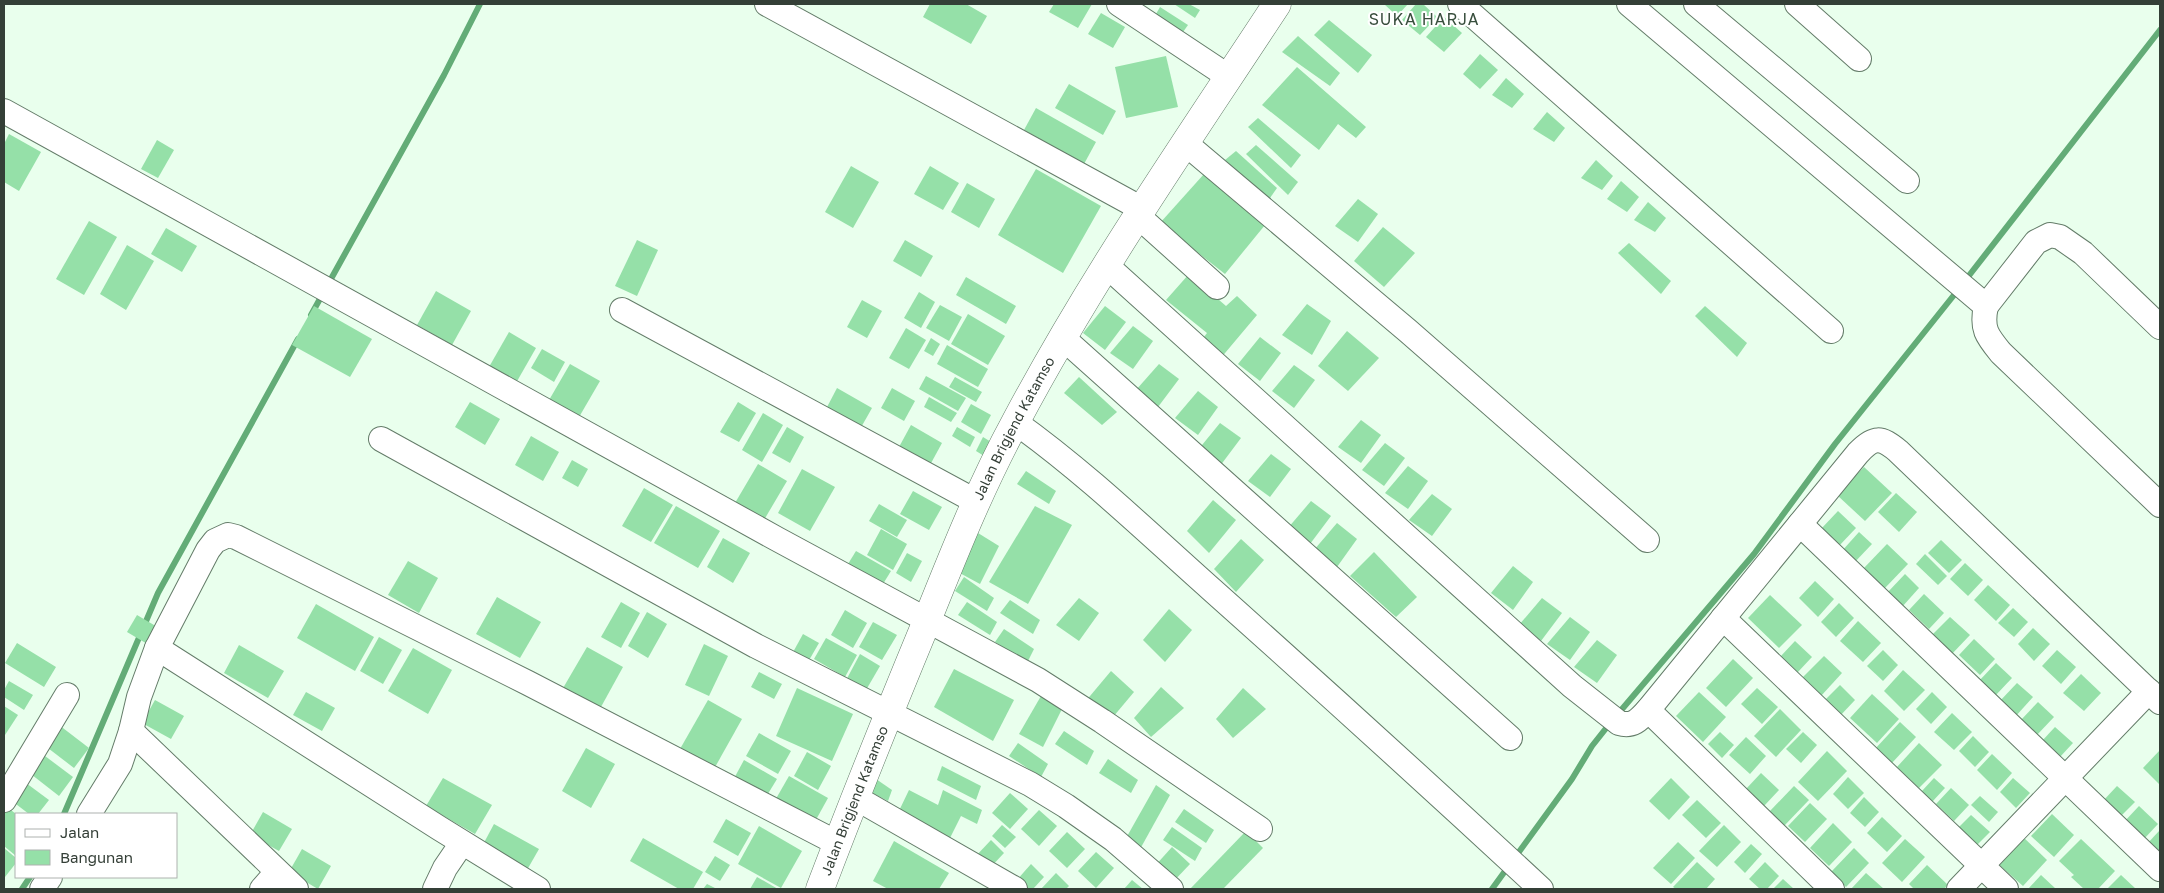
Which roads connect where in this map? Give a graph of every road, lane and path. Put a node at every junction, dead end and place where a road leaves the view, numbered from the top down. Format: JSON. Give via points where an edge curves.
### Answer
{"nodes":[{"id":1,"x":767,"y":4,"type":"edge"},
{"id":2,"x":1120,"y":4,"type":"edge"},
{"id":3,"x":1277,"y":4,"type":"edge"},
{"id":4,"x":1460,"y":4,"type":"edge"},
{"id":5,"x":1630,"y":4,"type":"edge"},
{"id":6,"x":1696,"y":4,"type":"edge"},
{"id":7,"x":1797,"y":4,"type":"edge"},
{"id":8,"x":1859,"y":59,"type":"dead end"},
{"id":9,"x":1229,"y":77,"type":"junction"},
{"id":10,"x":4,"y":111,"type":"edge"},
{"id":11,"x":1185,"y":143,"type":"junction"},
{"id":12,"x":1907,"y":181,"type":"dead end"},
{"id":13,"x":1140,"y":213,"type":"junction"},
{"id":14,"x":1107,"y":266,"type":"junction"},
{"id":15,"x":1217,"y":287,"type":"dead end"},
{"id":16,"x":1980,"y":301,"type":"junction"},
{"id":17,"x":622,"y":310,"type":"dead end"},
{"id":18,"x":2160,"y":327,"type":"edge"},
{"id":19,"x":1831,"y":331,"type":"dead end"},
{"id":20,"x":1063,"y":338,"type":"junction"},
{"id":21,"x":1015,"y":422,"type":"junction"},
{"id":22,"x":381,"y":439,"type":"dead end"},
{"id":23,"x":977,"y":502,"type":"junction"},
{"id":24,"x":2160,"y":505,"type":"edge"},
{"id":25,"x":1800,"y":524,"type":"junction"},
{"id":26,"x":1647,"y":540,"type":"dead end"},
{"id":27,"x":1723,"y":618,"type":"junction"},
{"id":28,"x":927,"y":619,"type":"junction"},
{"id":29,"x":157,"y":648,"type":"junction"},
{"id":30,"x":67,"y":695,"type":"dead end"},
{"id":31,"x":2155,"y":697,"type":"edge"},
{"id":32,"x":1648,"y":710,"type":"junction"},
{"id":33,"x":888,"y":714,"type":"junction"},
{"id":34,"x":132,"y":731,"type":"junction"},
{"id":35,"x":1510,"y":738,"type":"dead end"},
{"id":36,"x":2066,"y":778,"type":"junction"},
{"id":37,"x":856,"y":798,"type":"junction"},
{"id":38,"x":4,"y":800,"type":"edge"},
{"id":39,"x":90,"y":813,"type":"edge"},
{"id":40,"x":1260,"y":829,"type":"dead end"},
{"id":41,"x":462,"y":842,"type":"junction"},
{"id":42,"x":837,"y":843,"type":"junction"},
{"id":43,"x":1981,"y":865,"type":"junction"},
{"id":44,"x":2160,"y":869,"type":"edge"},
{"id":45,"x":277,"y":872,"type":"junction"},
{"id":46,"x":49,"y":878,"type":"edge"},
{"id":47,"x":42,"y":889,"type":"edge"},
{"id":48,"x":262,"y":889,"type":"edge"},
{"id":49,"x":296,"y":889,"type":"edge"},
{"id":50,"x":435,"y":889,"type":"edge"},
{"id":51,"x":538,"y":889,"type":"edge"},
{"id":52,"x":820,"y":889,"type":"edge"},
{"id":53,"x":1015,"y":889,"type":"edge"},
{"id":54,"x":1170,"y":889,"type":"edge"},
{"id":55,"x":1541,"y":889,"type":"edge"},
{"id":56,"x":1832,"y":889,"type":"edge"},
{"id":57,"x":1959,"y":889,"type":"edge"},
{"id":58,"x":2006,"y":889,"type":"edge"}],
"edges":[{"from":1,"to":13,"type":"street"},
{"from":2,"to":9,"type":"street"},
{"from":3,"to":9,"type":"highway","name":"Jalan Brigjend Katamso"},
{"from":4,"to":19,"type":"street"},
{"from":5,"to":16,"type":"street"},
{"from":6,"to":12,"type":"street"},
{"from":7,"to":8,"type":"street"},
{"from":9,"to":11,"type":"highway","name":"Jalan Brigjend Katamso"},
{"from":10,"to":28,"type":"street"},
{"from":11,"to":13,"type":"highway","name":"Jalan Brigjend Katamso"},
{"from":11,"to":26,"type":"street","via":[[1408,331]]},
{"from":13,"to":14,"type":"highway","name":"Jalan Brigjend Katamso"},
{"from":13,"to":15,"type":"street"},
{"from":14,"to":20,"type":"highway","name":"Jalan Brigjend Katamso"},
{"from":14,"to":32,"type":"street","via":[[1612,719],[1626,725],[1633,724]]},
{"from":16,"to":18,"type":"street","via":[[2036,242],[2050,235],[2060,237],[2083,253]]},
{"from":16,"to":24,"type":"street","via":[[1985,330],[2001,353]]},
{"from":17,"to":23,"type":"street"},
{"from":20,"to":21,"type":"highway","name":"Jalan Brigjend Katamso"},
{"from":20,"to":35,"type":"street"},
{"from":21,"to":23,"type":"highway","name":"Jalan Brigjend Katamso"},
{"from":21,"to":55,"type":"street","via":[[1074,467],[1173,554]]},
{"from":22,"to":33,"type":"street","via":[[756,646]]},
{"from":23,"to":28,"type":"highway","name":"Jalan Brigjend Katamso"},
{"from":25,"to":27,"type":"street"},
{"from":25,"to":31,"type":"street","via":[[1867,443],[1883,441],[1898,451]]},
{"from":25,"to":36,"type":"street"},
{"from":27,"to":32,"type":"street"},
{"from":27,"to":43,"type":"street"},
{"from":28,"to":33,"type":"highway","name":"Jalan Brigjend Katamso"},
{"from":28,"to":40,"type":"street","via":[[1038,680]]},
{"from":29,"to":34,"type":"street","via":[[139,697]]},
{"from":29,"to":41,"type":"street"},
{"from":29,"to":42,"type":"street","via":[[208,550],[215,541],[228,535],[528,683]]},
{"from":30,"to":38,"type":"street"},
{"from":31,"to":36,"type":"street"},
{"from":32,"to":56,"type":"street"},
{"from":33,"to":37,"type":"highway","name":"Jalan Brigjend Katamso"},
{"from":33,"to":54,"type":"street","via":[[1030,784],[1066,806],[1113,839]]},
{"from":34,"to":39,"type":"street","via":[[120,764]]},
{"from":34,"to":45,"type":"street"},
{"from":36,"to":43,"type":"street"},
{"from":36,"to":44,"type":"street"},
{"from":37,"to":42,"type":"highway","name":"Jalan Brigjend Katamso"},
{"from":37,"to":53,"type":"street"},
{"from":41,"to":50,"type":"street"},
{"from":41,"to":51,"type":"street"},
{"from":42,"to":52,"type":"highway","name":"Jalan Brigjend Katamso"},
{"from":43,"to":57,"type":"street"},
{"from":43,"to":58,"type":"street"},
{"from":45,"to":48,"type":"street"},
{"from":45,"to":49,"type":"street"},
{"from":46,"to":47,"type":"street"}]}
